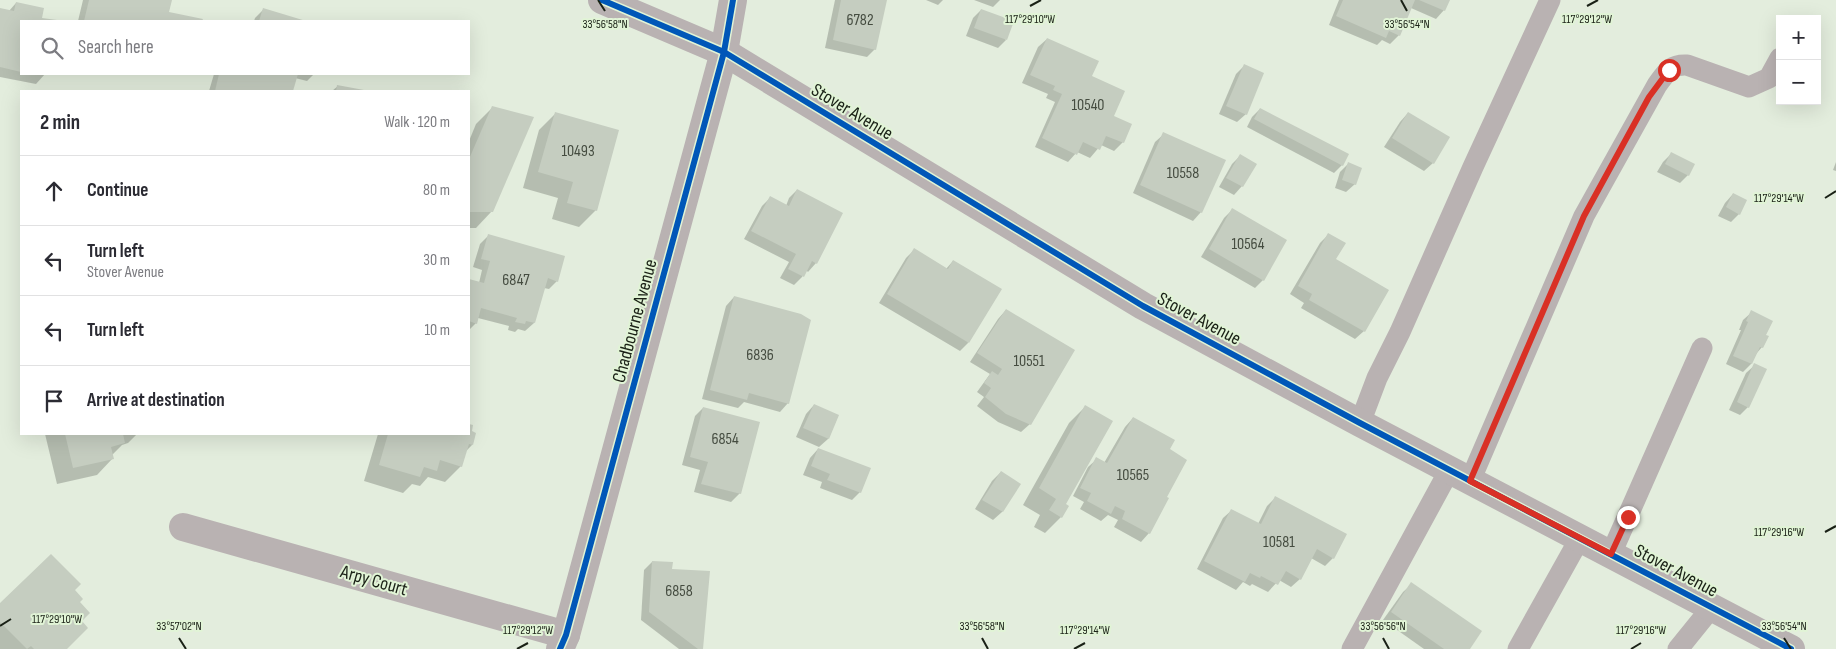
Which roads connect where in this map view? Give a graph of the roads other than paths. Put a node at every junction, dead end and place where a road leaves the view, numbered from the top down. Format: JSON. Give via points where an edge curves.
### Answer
{"nodes":[{"id":1,"x":602,"y":0,"type":"edge"},
{"id":2,"x":733,"y":0,"type":"edge"},
{"id":3,"x":1550,"y":0,"type":"edge"},
{"id":4,"x":724,"y":52,"type":"junction"},
{"id":5,"x":1779,"y":60,"type":"edge"},
{"id":6,"x":1702,"y":348,"type":"dead end"},
{"id":7,"x":1360,"y":423,"type":"junction"},
{"id":8,"x":1460,"y":475,"type":"junction"},
{"id":9,"x":183,"y":527,"type":"dead end"},
{"id":10,"x":1580,"y":538,"type":"junction"},
{"id":11,"x":1611,"y":554,"type":"junction"},
{"id":12,"x":1712,"y":607,"type":"junction"},
{"id":13,"x":563,"y":642,"type":"edge"},
{"id":14,"x":1352,"y":649,"type":"edge"},
{"id":15,"x":1518,"y":649,"type":"edge"},
{"id":16,"x":1678,"y":649,"type":"edge"},
{"id":17,"x":1791,"y":649,"type":"edge"}],
"edges":[{"from":1,"to":4,"type":"street","name":"Stover Avenue"},
{"from":2,"to":4,"type":"street","name":"Chadbourne Avenue"},
{"from":3,"to":7,"type":"lane","via":[[1377,378]]},
{"from":4,"to":7,"type":"street","name":"Stover Avenue","via":[[1142,306]]},
{"from":4,"to":13,"type":"street","name":"Chadbourne Avenue"},
{"from":5,"to":8,"type":"lane","via":[[1769,78],[1749,87],[1676,64],[1657,85],[1584,216]]},
{"from":6,"to":11,"type":"lane"},
{"from":7,"to":8,"type":"street","name":"Stover Avenue"},
{"from":8,"to":10,"type":"street","name":"Stover Avenue"},
{"from":8,"to":14,"type":"lane"},
{"from":9,"to":13,"type":"street","name":"Arpy Court"},
{"from":10,"to":11,"type":"street","name":"Stover Avenue"},
{"from":10,"to":15,"type":"lane"},
{"from":11,"to":12,"type":"street","name":"Stover Avenue"},
{"from":12,"to":16,"type":"lane"},
{"from":12,"to":17,"type":"street","name":"Stover Avenue"}]}
